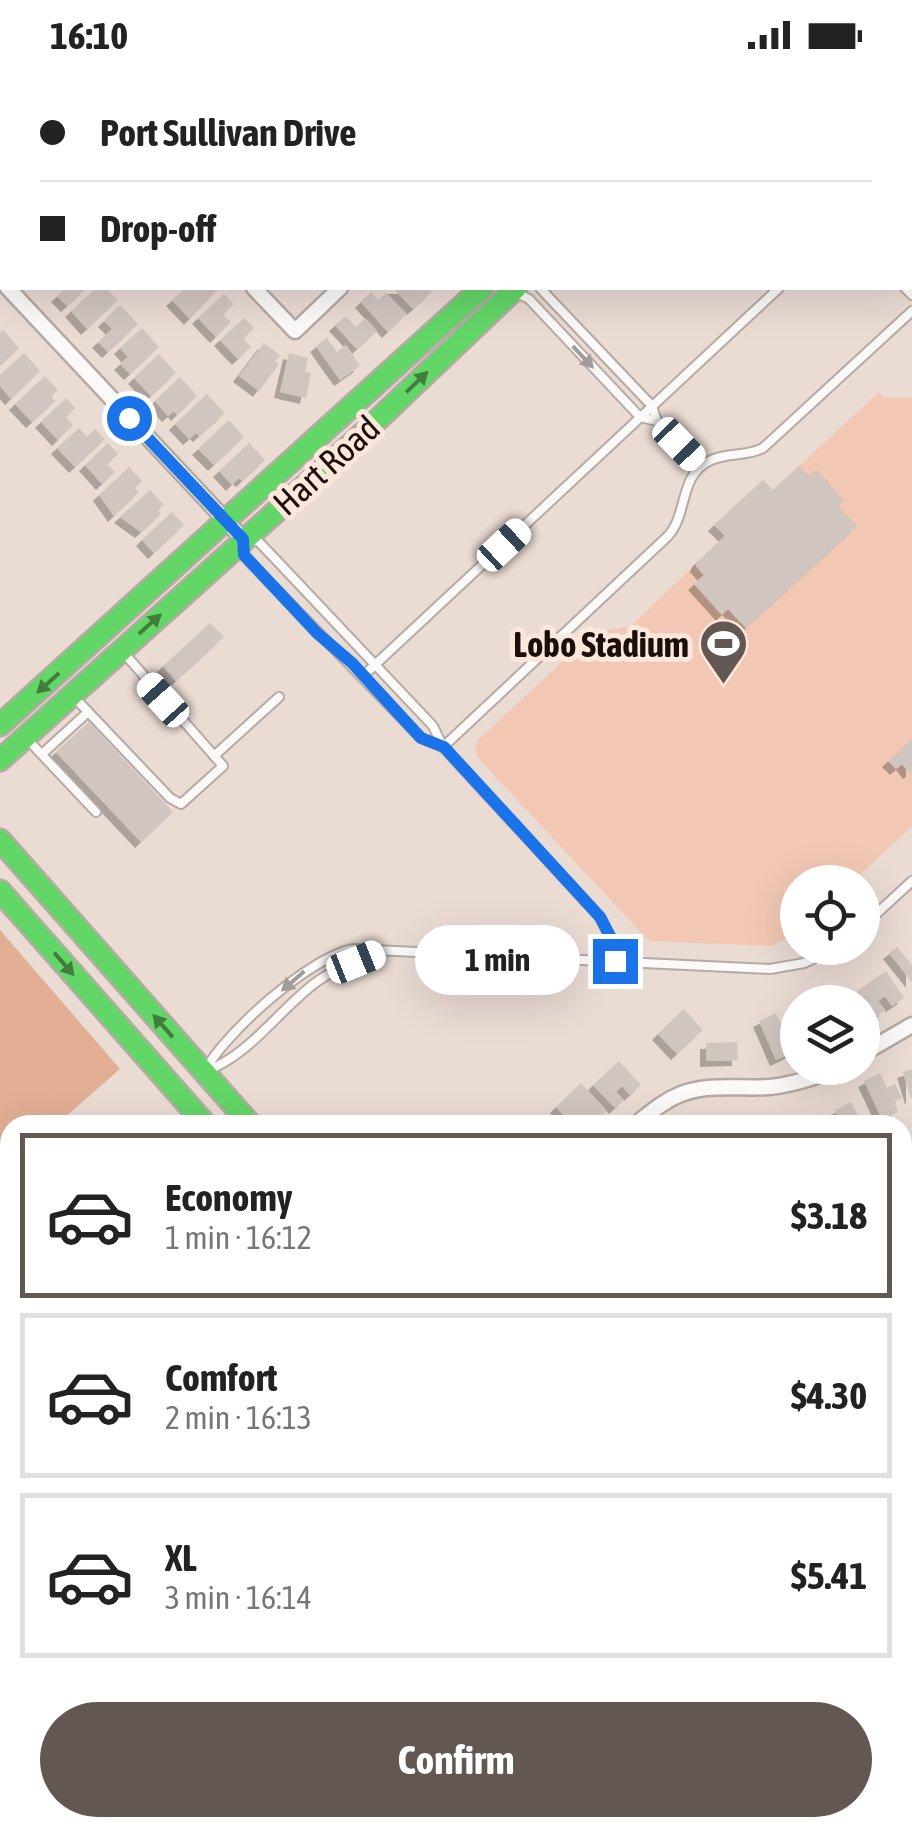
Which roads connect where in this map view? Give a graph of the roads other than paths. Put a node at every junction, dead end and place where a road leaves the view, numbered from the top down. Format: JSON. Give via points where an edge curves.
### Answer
{"nodes":[{"id":1,"x":10,"y":290,"type":"edge"},
{"id":2,"x":256,"y":290,"type":"edge"},
{"id":3,"x":338,"y":290,"type":"edge"},
{"id":4,"x":480,"y":290,"type":"edge"},
{"id":5,"x":512,"y":290,"type":"edge"},
{"id":6,"x":515,"y":290,"type":"edge"},
{"id":7,"x":542,"y":290,"type":"edge"},
{"id":8,"x":777,"y":290,"type":"edge"},
{"id":9,"x":912,"y":311,"type":"edge"},
{"id":10,"x":652,"y":406,"type":"junction"},
{"id":11,"x":640,"y":417,"type":"junction"},
{"id":12,"x":657,"y":421,"type":"junction"},
{"id":13,"x":700,"y":466,"type":"junction"},
{"id":14,"x":226,"y":522,"type":"junction"},
{"id":15,"x":243,"y":539,"type":"junction"},
{"id":16,"x":105,"y":632,"type":"junction"},
{"id":17,"x":121,"y":650,"type":"junction"},
{"id":18,"x":376,"y":664,"type":"junction"},
{"id":19,"x":363,"y":676,"type":"junction"},
{"id":20,"x":72,"y":694,"type":"junction"},
{"id":21,"x":279,"y":697,"type":"dead end"},
{"id":22,"x":88,"y":712,"type":"junction"},
{"id":23,"x":1,"y":723,"type":"edge"},
{"id":24,"x":26,"y":736,"type":"junction"},
{"id":25,"x":444,"y":747,"type":"junction"},
{"id":26,"x":42,"y":754,"type":"junction"},
{"id":27,"x":214,"y":756,"type":"junction"},
{"id":28,"x":0,"y":760,"type":"edge"},
{"id":29,"x":96,"y":812,"type":"dead end"},
{"id":30,"x":0,"y":840,"type":"edge"},
{"id":31,"x":912,"y":880,"type":"edge"},
{"id":32,"x":0,"y":891,"type":"edge"},
{"id":33,"x":880,"y":910,"type":"edge"},
{"id":34,"x":381,"y":952,"type":"junction"},
{"id":35,"x":615,"y":961,"type":"junction"},
{"id":36,"x":793,"y":965,"type":"edge"},
{"id":37,"x":912,"y":1025,"type":"edge"},
{"id":38,"x":880,"y":1044,"type":"edge"},
{"id":39,"x":204,"y":1072,"type":"junction"},
{"id":40,"x":780,"y":1084,"type":"edge"},
{"id":41,"x":197,"y":1115,"type":"edge"},
{"id":42,"x":242,"y":1115,"type":"edge"},
{"id":43,"x":647,"y":1115,"type":"edge"}],
"edges":[{"from":1,"to":14,"type":"street"},
{"from":2,"to":3,"type":"street","via":[[294,331]]},
{"from":4,"to":14,"type":"street","name":"Hart Road"},
{"from":15,"to":5,"type":"street","name":"Hart Road","one_way":true},
{"from":6,"to":11,"type":"lane","one_way":true},
{"from":7,"to":10,"type":"lane"},
{"from":8,"to":10,"type":"lane"},
{"from":9,"to":13,"type":"lane","via":[[763,448]]},
{"from":10,"to":11,"type":"lane"},
{"from":10,"to":12,"type":"lane"},
{"from":11,"to":12,"type":"lane"},
{"from":11,"to":18,"type":"lane"},
{"from":12,"to":13,"type":"lane"},
{"from":13,"to":25,"type":"lane","via":[[668,536]]},
{"from":14,"to":15,"type":"street"},
{"from":14,"to":16,"type":"street","name":"Hart Road"},
{"from":17,"to":15,"type":"street","name":"Hart Road","one_way":true},
{"from":15,"to":18,"type":"lane","via":[[258,541]]},
{"from":15,"to":19,"type":"lane","via":[[244,555]]},
{"from":16,"to":17,"type":"street"},
{"from":16,"to":23,"type":"street","name":"Hart Road","one_way":true},
{"from":17,"to":20,"type":"street","name":"Hart Road"},
{"from":17,"to":27,"type":"lane"},
{"from":18,"to":19,"type":"lane"},
{"from":18,"to":25,"type":"lane"},
{"from":19,"to":25,"type":"lane","via":[[421,738]]},
{"from":20,"to":22,"type":"lane"},
{"from":20,"to":24,"type":"street","name":"Hart Road"},
{"from":21,"to":27,"type":"lane"},
{"from":22,"to":26,"type":"lane"},
{"from":22,"to":27,"type":"lane","via":[[182,804],[223,766]]},
{"from":24,"to":26,"type":"lane"},
{"from":24,"to":28,"type":"street","name":"Hart Road"},
{"from":25,"to":35,"type":"lane","via":[[600,917]]},
{"from":26,"to":29,"type":"lane"},
{"from":39,"to":30,"type":"street","one_way":true},
{"from":31,"to":33,"type":"lane"},
{"from":32,"to":41,"type":"street","one_way":true},
{"from":34,"to":35,"type":"lane"},
{"from":34,"to":39,"type":"lane","via":[[316,982],[229,1062]]},
{"from":34,"to":39,"type":"lane","one_way":true,"via":[[341,951],[313,964],[214,1054]]},
{"from":35,"to":36,"type":"lane"},
{"from":37,"to":38,"type":"street"},
{"from":39,"to":42,"type":"street"},
{"from":40,"to":43,"type":"street","via":[[704,1087]]}]}
